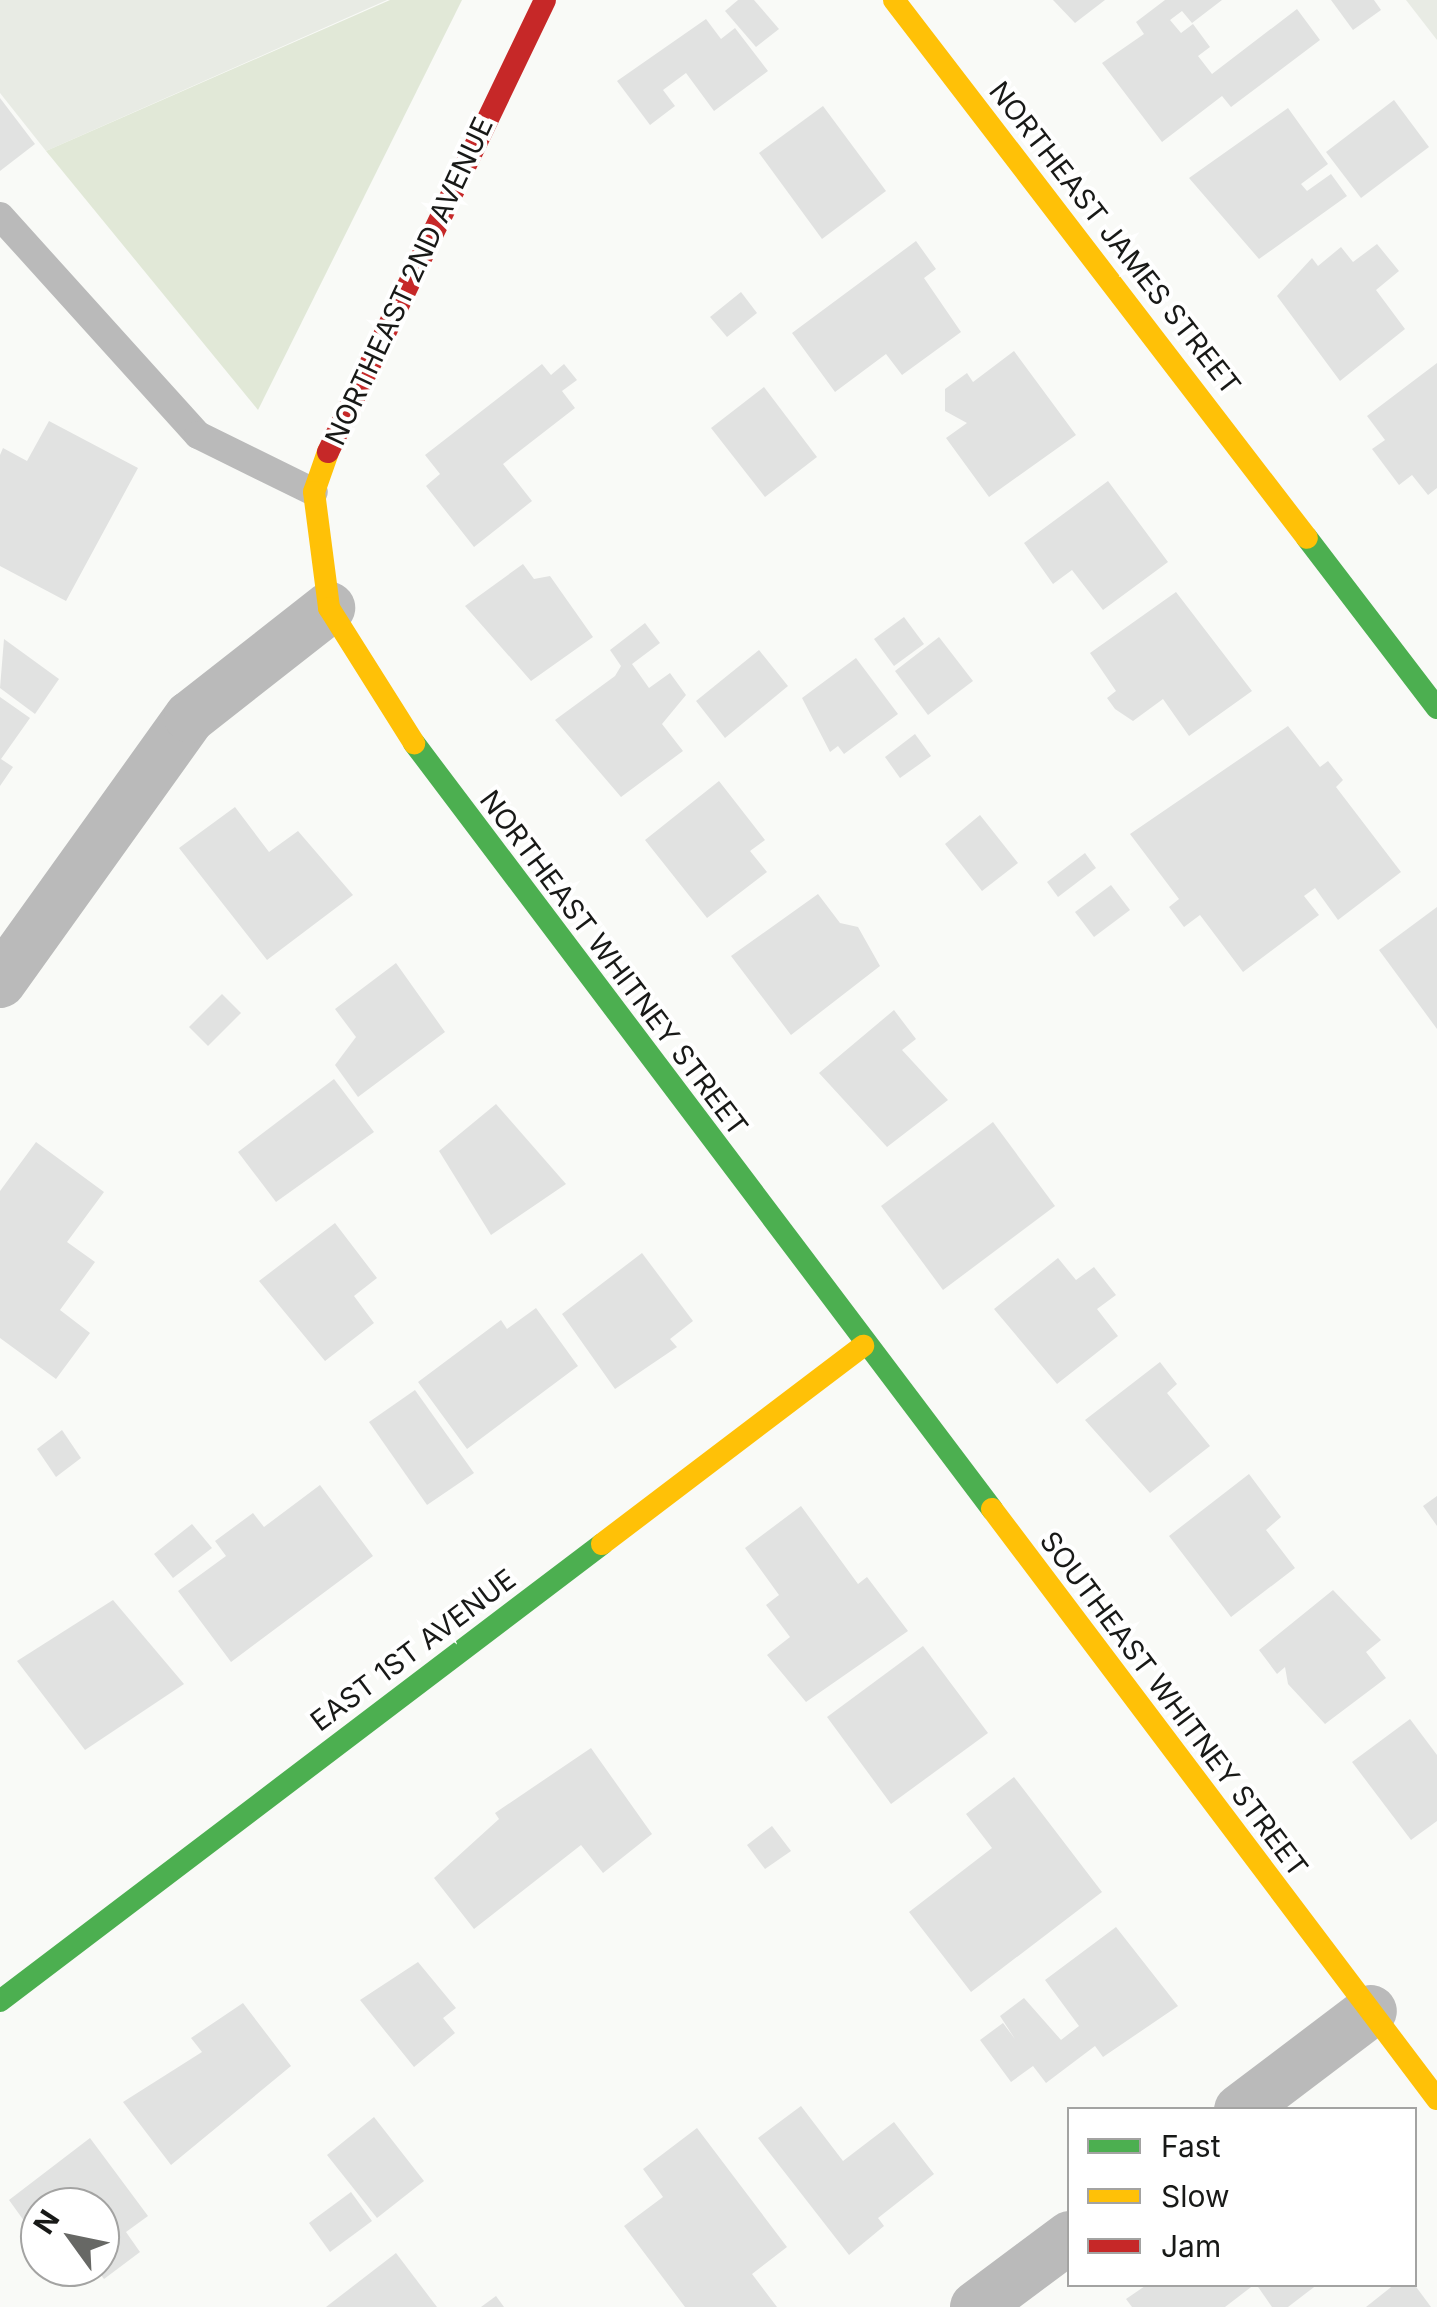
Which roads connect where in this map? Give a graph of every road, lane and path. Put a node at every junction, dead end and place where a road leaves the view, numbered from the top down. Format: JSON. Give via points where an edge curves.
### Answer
{"nodes":[{"id":1,"x":545,"y":0,"type":"edge"},
{"id":2,"x":894,"y":0,"type":"edge"},
{"id":3,"x":0,"y":216,"type":"edge"},
{"id":4,"x":314,"y":492,"type":"junction"},
{"id":5,"x":329,"y":608,"type":"junction"},
{"id":6,"x":1437,"y":708,"type":"edge"},
{"id":7,"x":0,"y":982,"type":"edge"},
{"id":8,"x":863,"y":1346,"type":"junction"},
{"id":9,"x":0,"y":2001,"type":"edge"},
{"id":10,"x":1371,"y":2011,"type":"junction"},
{"id":11,"x":1437,"y":2098,"type":"edge"},
{"id":12,"x":1244,"y":2107,"type":"edge"},
{"id":13,"x":1067,"y":2239,"type":"edge"},
{"id":14,"x":976,"y":2307,"type":"edge"}],
"edges":[{"from":1,"to":4,"type":"street","name":"NORTHEAST 2ND AVENUE","via":[[339,418]]},
{"from":2,"to":6,"type":"street","name":"NORTHEAST JAMES STREET"},
{"from":3,"to":4,"type":"lane","via":[[198,434]]},
{"from":4,"to":5,"type":"street","name":"NORTHEAST 2ND AVENUE"},
{"from":5,"to":7,"type":"street","via":[[190,717]]},
{"from":5,"to":8,"type":"street","name":"NORTHEAST WHITNEY STREET","via":[[384,704]]},
{"from":8,"to":9,"type":"street","name":"EAST 1ST AVENUE"},
{"from":8,"to":10,"type":"street","name":"SOUTHEAST WHITNEY STREET"},
{"from":10,"to":11,"type":"street","name":"SOUTHEAST WHITNEY STREET"},
{"from":10,"to":12,"type":"street"},
{"from":13,"to":14,"type":"street"}]}
